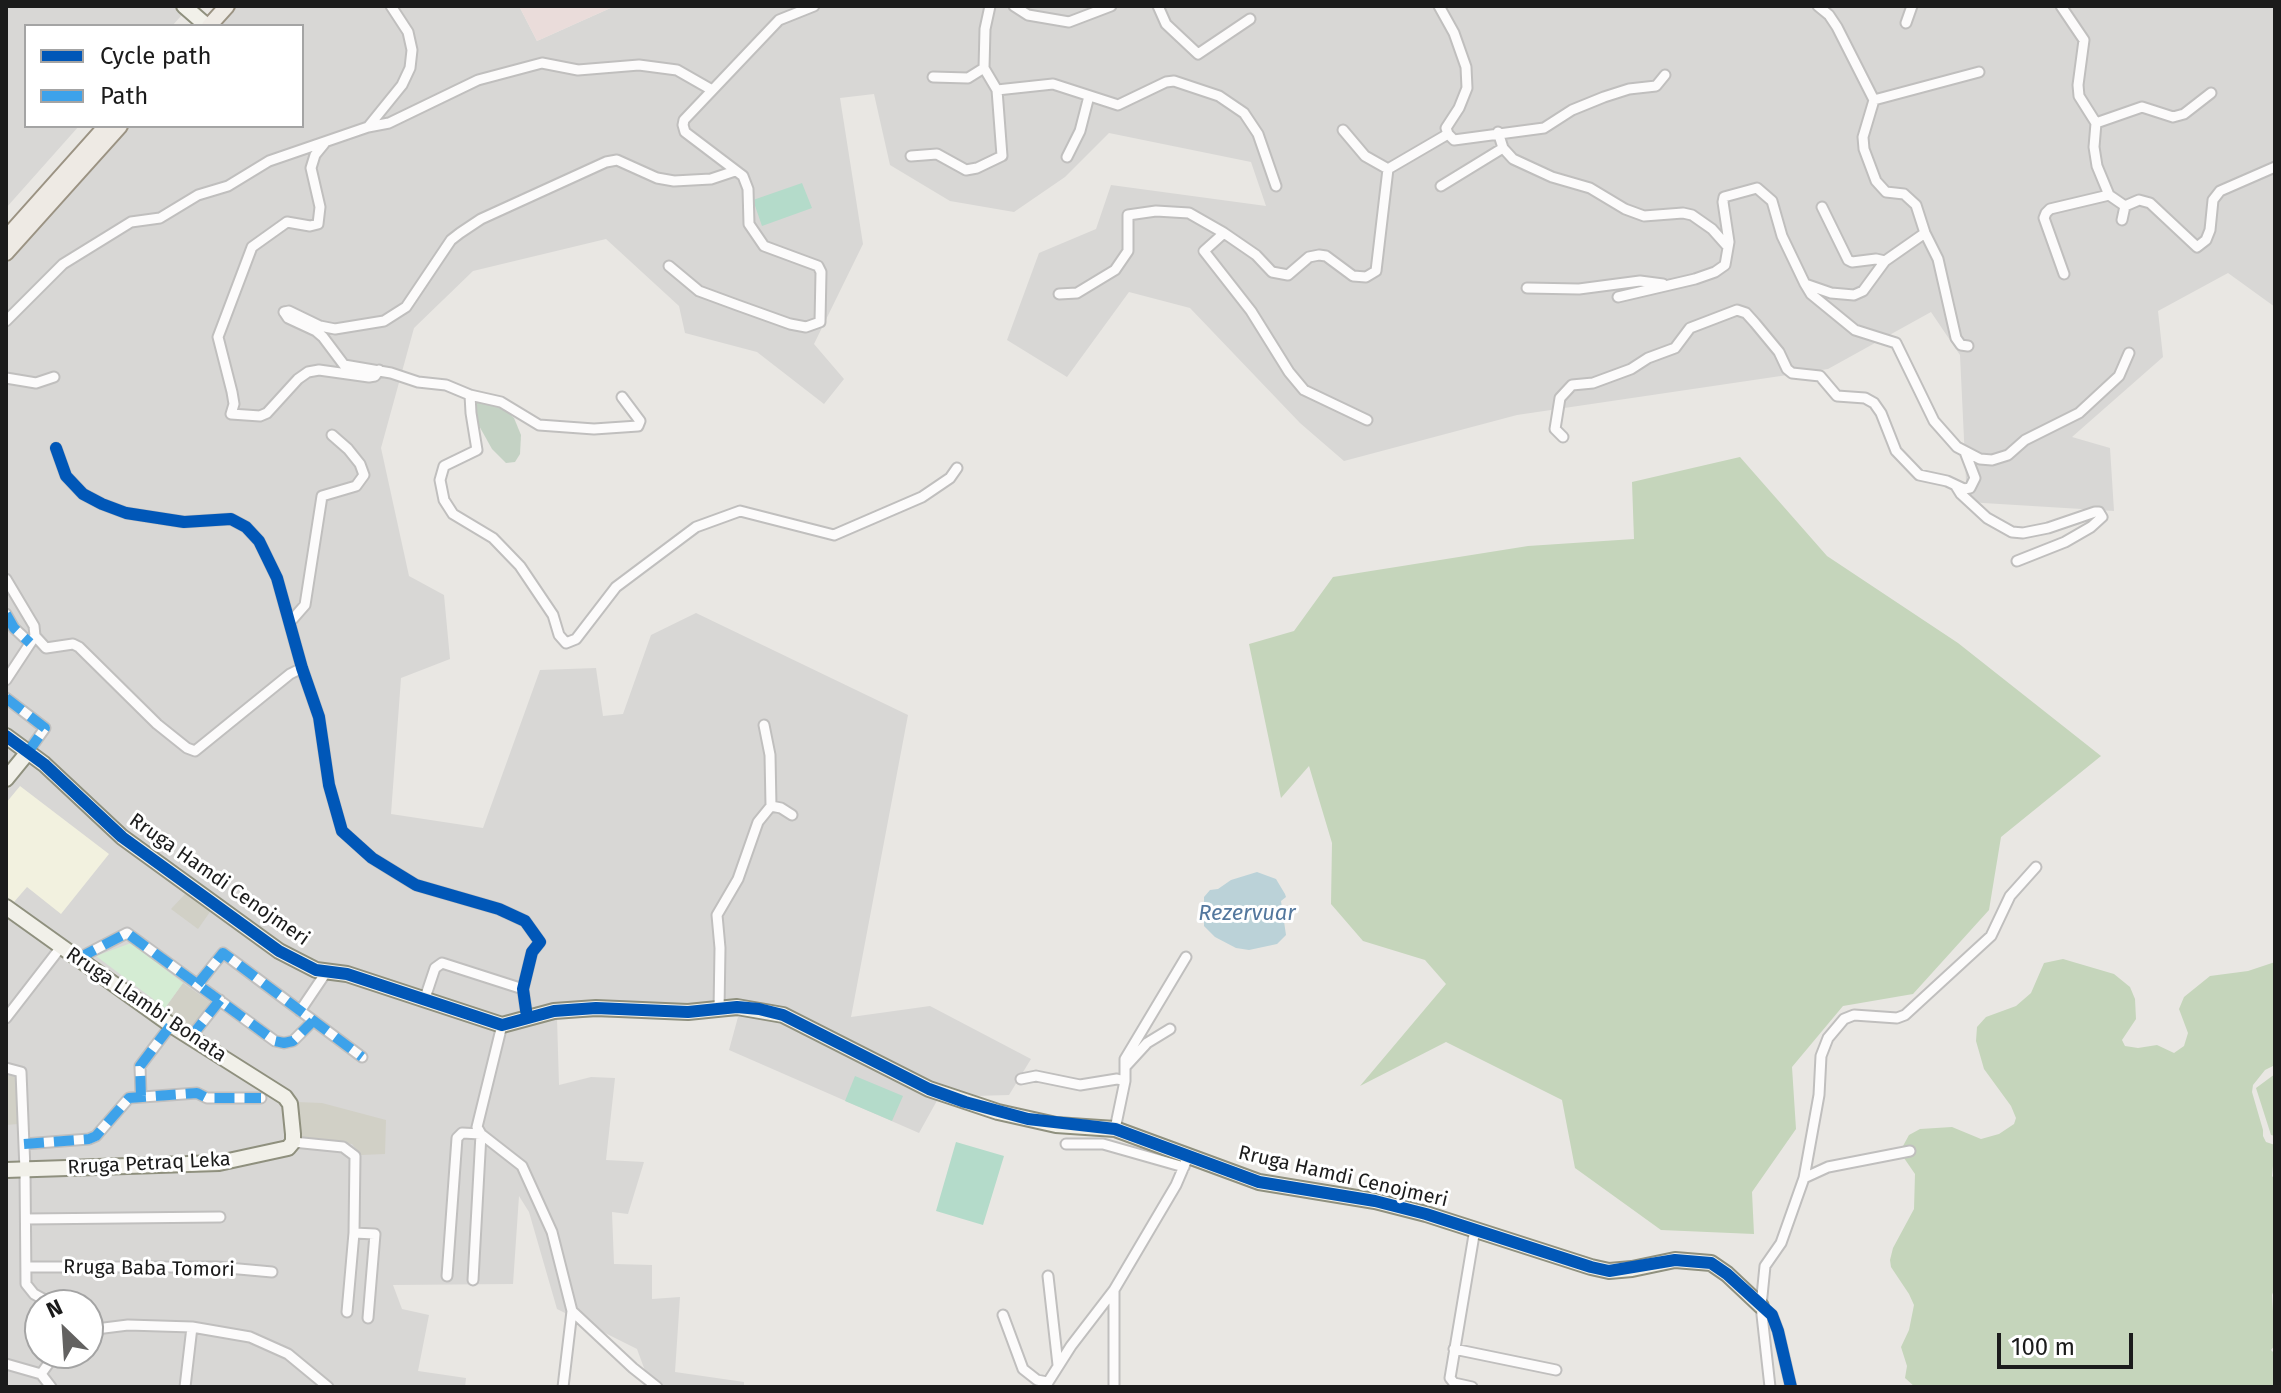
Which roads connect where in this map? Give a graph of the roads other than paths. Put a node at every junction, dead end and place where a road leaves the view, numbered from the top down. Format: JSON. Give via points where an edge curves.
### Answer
{"nodes":[{"id":1,"x":184,"y":6,"type":"edge"},
{"id":2,"x":215,"y":6,"type":"edge"},
{"id":3,"x":227,"y":6,"type":"edge"},
{"id":4,"x":391,"y":6,"type":"edge"},
{"id":5,"x":814,"y":6,"type":"edge"},
{"id":6,"x":990,"y":6,"type":"edge"},
{"id":7,"x":1014,"y":6,"type":"edge"},
{"id":8,"x":1111,"y":6,"type":"edge"},
{"id":9,"x":1158,"y":6,"type":"edge"},
{"id":10,"x":1439,"y":6,"type":"edge"},
{"id":11,"x":1818,"y":6,"type":"edge"},
{"id":12,"x":2061,"y":6,"type":"edge"},
{"id":13,"x":1908,"y":8,"type":"edge"},
{"id":14,"x":1250,"y":19,"type":"dead end"},
{"id":15,"x":1906,"y":23,"type":"dead end"},
{"id":16,"x":202,"y":24,"type":"edge"},
{"id":17,"x":204,"y":24,"type":"edge"},
{"id":18,"x":204,"y":24,"type":"edge"},
{"id":19,"x":984,"y":68,"type":"junction"},
{"id":20,"x":1979,"y":72,"type":"dead end"},
{"id":21,"x":1665,"y":75,"type":"dead end"},
{"id":22,"x":933,"y":77,"type":"dead end"},
{"id":23,"x":712,"y":90,"type":"junction"},
{"id":24,"x":997,"y":90,"type":"junction"},
{"id":25,"x":2211,"y":93,"type":"dead end"},
{"id":26,"x":1089,"y":96,"type":"junction"},
{"id":27,"x":1874,"y":100,"type":"junction"},
{"id":28,"x":2096,"y":123,"type":"junction"},
{"id":29,"x":368,"y":127,"type":"junction"},
{"id":30,"x":104,"y":128,"type":"edge"},
{"id":31,"x":118,"y":128,"type":"edge"},
{"id":32,"x":1343,"y":130,"type":"dead end"},
{"id":33,"x":1498,"y":132,"type":"junction"},
{"id":34,"x":1448,"y":134,"type":"junction"},
{"id":35,"x":324,"y":144,"type":"junction"},
{"id":36,"x":1503,"y":148,"type":"junction"},
{"id":37,"x":911,"y":156,"type":"dead end"},
{"id":38,"x":1067,"y":157,"type":"dead end"},
{"id":39,"x":2275,"y":167,"type":"edge"},
{"id":40,"x":1388,"y":169,"type":"junction"},
{"id":41,"x":735,"y":171,"type":"junction"},
{"id":42,"x":1276,"y":186,"type":"dead end"},
{"id":43,"x":1441,"y":186,"type":"dead end"},
{"id":44,"x":2109,"y":195,"type":"junction"},
{"id":45,"x":2125,"y":206,"type":"junction"},
{"id":46,"x":1822,"y":207,"type":"dead end"},
{"id":47,"x":2122,"y":220,"type":"dead end"},
{"id":48,"x":1224,"y":233,"type":"junction"},
{"id":49,"x":1925,"y":233,"type":"junction"},
{"id":50,"x":6,"y":238,"type":"edge"},
{"id":51,"x":1728,"y":247,"type":"junction"},
{"id":52,"x":6,"y":253,"type":"edge"},
{"id":53,"x":1885,"y":261,"type":"junction"},
{"id":54,"x":669,"y":266,"type":"dead end"},
{"id":55,"x":2064,"y":274,"type":"dead end"},
{"id":56,"x":1805,"y":284,"type":"junction"},
{"id":57,"x":1666,"y":285,"type":"junction"},
{"id":58,"x":1527,"y":288,"type":"dead end"},
{"id":59,"x":1059,"y":294,"type":"dead end"},
{"id":60,"x":1618,"y":297,"type":"dead end"},
{"id":61,"x":6,"y":321,"type":"edge"},
{"id":62,"x":1968,"y":346,"type":"dead end"},
{"id":63,"x":2129,"y":353,"type":"dead end"},
{"id":64,"x":379,"y":370,"type":"junction"},
{"id":65,"x":54,"y":377,"type":"dead end"},
{"id":66,"x":6,"y":378,"type":"edge"},
{"id":67,"x":470,"y":395,"type":"junction"},
{"id":68,"x":622,"y":397,"type":"dead end"},
{"id":69,"x":1367,"y":420,"type":"dead end"},
{"id":70,"x":332,"y":435,"type":"dead end"},
{"id":71,"x":1563,"y":437,"type":"dead end"},
{"id":72,"x":56,"y":448,"type":"dead end"},
{"id":73,"x":1965,"y":452,"type":"junction"},
{"id":74,"x":957,"y":468,"type":"dead end"},
{"id":75,"x":1956,"y":486,"type":"junction"},
{"id":76,"x":2017,"y":561,"type":"dead end"},
{"id":77,"x":6,"y":579,"type":"edge"},
{"id":78,"x":6,"y":614,"type":"edge"},
{"id":79,"x":291,"y":621,"type":"junction"},
{"id":80,"x":32,"y":640,"type":"junction"},
{"id":81,"x":302,"y":668,"type":"junction"},
{"id":82,"x":6,"y":680,"type":"edge"},
{"id":83,"x":6,"y":698,"type":"edge"},
{"id":84,"x":764,"y":725,"type":"dead end"},
{"id":85,"x":6,"y":736,"type":"edge"},
{"id":86,"x":28,"y":752,"type":"junction"},
{"id":87,"x":6,"y":779,"type":"edge"},
{"id":88,"x":771,"y":806,"type":"junction"},
{"id":89,"x":792,"y":815,"type":"dead end"},
{"id":90,"x":2036,"y":867,"type":"dead end"},
{"id":91,"x":6,"y":907,"type":"edge"},
{"id":92,"x":61,"y":947,"type":"junction"},
{"id":93,"x":1186,"y":957,"type":"dead end"},
{"id":94,"x":77,"y":959,"type":"junction"},
{"id":95,"x":327,"y":971,"type":"junction"},
{"id":96,"x":198,"y":984,"type":"junction"},
{"id":97,"x":523,"y":989,"type":"junction"},
{"id":98,"x":425,"y":998,"type":"junction"},
{"id":99,"x":220,"y":1000,"type":"junction"},
{"id":100,"x":719,"y":1010,"type":"junction"},
{"id":101,"x":300,"y":1011,"type":"junction"},
{"id":102,"x":527,"y":1017,"type":"junction"},
{"id":103,"x":6,"y":1018,"type":"edge"},
{"id":104,"x":313,"y":1021,"type":"junction"},
{"id":105,"x":171,"y":1025,"type":"junction"},
{"id":106,"x":502,"y":1025,"type":"junction"},
{"id":107,"x":1170,"y":1029,"type":"dead end"},
{"id":108,"x":190,"y":1038,"type":"junction"},
{"id":109,"x":362,"y":1057,"type":"dead end"},
{"id":110,"x":1125,"y":1067,"type":"junction"},
{"id":111,"x":6,"y":1068,"type":"edge"},
{"id":112,"x":1021,"y":1079,"type":"dead end"},
{"id":113,"x":1125,"y":1081,"type":"junction"},
{"id":114,"x":141,"y":1096,"type":"junction"},
{"id":115,"x":261,"y":1098,"type":"dead end"},
{"id":116,"x":1115,"y":1129,"type":"junction"},
{"id":117,"x":481,"y":1134,"type":"junction"},
{"id":118,"x":293,"y":1142,"type":"junction"},
{"id":119,"x":24,"y":1144,"type":"junction"},
{"id":120,"x":1066,"y":1144,"type":"dead end"},
{"id":121,"x":1910,"y":1151,"type":"dead end"},
{"id":122,"x":1186,"y":1162,"type":"junction"},
{"id":123,"x":6,"y":1170,"type":"edge"},
{"id":124,"x":25,"y":1170,"type":"junction"},
{"id":125,"x":1804,"y":1178,"type":"junction"},
{"id":126,"x":220,"y":1217,"type":"dead end"},
{"id":127,"x":26,"y":1219,"type":"junction"},
{"id":128,"x":1475,"y":1229,"type":"junction"},
{"id":129,"x":354,"y":1233,"type":"junction"},
{"id":130,"x":26,"y":1267,"type":"junction"},
{"id":131,"x":272,"y":1272,"type":"dead end"},
{"id":132,"x":447,"y":1276,"type":"dead end"},
{"id":133,"x":1048,"y":1276,"type":"dead end"},
{"id":134,"x":473,"y":1280,"type":"dead end"},
{"id":135,"x":28,"y":1289,"type":"edge"},
{"id":136,"x":1114,"y":1290,"type":"junction"},
{"id":137,"x":1761,"y":1306,"type":"junction"},
{"id":138,"x":572,"y":1311,"type":"junction"},
{"id":139,"x":347,"y":1312,"type":"dead end"},
{"id":140,"x":1003,"y":1315,"type":"dead end"},
{"id":141,"x":368,"y":1318,"type":"dead end"},
{"id":142,"x":192,"y":1327,"type":"junction"},
{"id":143,"x":104,"y":1328,"type":"edge"},
{"id":144,"x":1454,"y":1349,"type":"junction"},
{"id":145,"x":6,"y":1364,"type":"edge"},
{"id":146,"x":1058,"y":1365,"type":"junction"},
{"id":147,"x":45,"y":1369,"type":"edge"},
{"id":148,"x":1556,"y":1370,"type":"dead end"},
{"id":149,"x":41,"y":1374,"type":"junction"},
{"id":150,"x":1046,"y":1385,"type":"edge"},
{"id":151,"x":51,"y":1387,"type":"edge"},
{"id":152,"x":185,"y":1387,"type":"edge"},
{"id":153,"x":328,"y":1387,"type":"edge"},
{"id":154,"x":563,"y":1387,"type":"edge"},
{"id":155,"x":657,"y":1387,"type":"edge"},
{"id":156,"x":1114,"y":1387,"type":"edge"},
{"id":157,"x":1472,"y":1387,"type":"edge"},
{"id":158,"x":1770,"y":1387,"type":"edge"},
{"id":159,"x":1791,"y":1387,"type":"edge"}],
"edges":[{"from":1,"to":16,"type":"street"},
{"from":2,"to":17,"type":"main road"},
{"from":3,"to":18,"type":"main road"},
{"from":4,"to":29,"type":"street","via":[[408,32],[410,68]]},
{"from":5,"to":23,"type":"street","via":[[779,20]]},
{"from":6,"to":19,"type":"street"},
{"from":7,"to":8,"type":"street","via":[[1028,15],[1069,22]]},
{"from":9,"to":14,"type":"street","via":[[1166,24],[1198,54]]},
{"from":10,"to":34,"type":"street","via":[[1466,67],[1467,88],[1446,128]]},
{"from":11,"to":27,"type":"street","via":[[1837,27]]},
{"from":12,"to":28,"type":"street","via":[[2084,40],[2079,96]]},
{"from":13,"to":15,"type":"street"},
{"from":19,"to":22,"type":"street","via":[[968,78]]},
{"from":19,"to":24,"type":"street"},
{"from":20,"to":27,"type":"street"},
{"from":21,"to":33,"type":"street","via":[[1656,86],[1604,97],[1544,128]]},
{"from":23,"to":29,"type":"street","via":[[663,66],[578,70],[542,63],[478,80],[389,123]]},
{"from":23,"to":41,"type":"street","via":[[683,125]]},
{"from":24,"to":26,"type":"street","via":[[1053,84]]},
{"from":24,"to":37,"type":"street","via":[[1002,156],[966,170],[937,154]]},
{"from":25,"to":28,"type":"street","via":[[2173,117],[2142,107]]},
{"from":26,"to":38,"type":"street"},
{"from":26,"to":42,"type":"street","via":[[1118,105],[1174,81],[1219,96],[1244,113],[1258,134]]},
{"from":27,"to":49,"type":"street","via":[[1863,137],[1868,160],[1881,189],[1911,198]]},
{"from":28,"to":44,"type":"street","via":[[2097,166]]},
{"from":29,"to":35,"type":"street"},
{"from":30,"to":50,"type":"main road"},
{"from":31,"to":52,"type":"main road"},
{"from":32,"to":40,"type":"street","via":[[1365,156]]},
{"from":33,"to":34,"type":"street","via":[[1454,140]]},
{"from":33,"to":36,"type":"street"},
{"from":34,"to":40,"type":"street"},
{"from":35,"to":61,"type":"street","via":[[269,161],[160,218],[131,222],[63,264]]},
{"from":35,"to":64,"type":"street","via":[[311,168],[320,207],[318,224],[287,222],[252,247],[218,337],[232,392],[231,414],[267,413],[308,372],[369,377]]},
{"from":36,"to":43,"type":"street"},
{"from":36,"to":51,"type":"street","via":[[1513,159],[1590,188],[1644,216],[1692,215]]},
{"from":39,"to":45,"type":"street","via":[[2220,191],[2213,200],[2206,240],[2197,247],[2150,203],[2139,200]]},
{"from":40,"to":48,"type":"street","via":[[1376,271],[1366,277],[1353,276],[1319,255],[1288,275],[1272,272]]},
{"from":41,"to":54,"type":"street","via":[[748,189],[749,224],[764,246],[811,262],[821,272],[820,322],[806,327],[790,324],[699,291]]},
{"from":41,"to":64,"type":"street","via":[[711,179],[674,181],[617,160],[606,162],[460,233],[406,307],[384,321],[335,329],[284,312],[323,337],[340,362]]},
{"from":44,"to":45,"type":"street"},
{"from":44,"to":55,"type":"street","via":[[2046,213]]},
{"from":45,"to":47,"type":"street"},
{"from":46,"to":53,"type":"street","via":[[1848,260]]},
{"from":48,"to":59,"type":"street","via":[[1189,213],[1128,215],[1128,251],[1115,270],[1077,293]]},
{"from":48,"to":69,"type":"street","via":[[1204,251],[1289,372],[1304,390]]},
{"from":49,"to":53,"type":"street"},
{"from":49,"to":62,"type":"street","via":[[1938,259],[1956,338]]},
{"from":51,"to":56,"type":"street","via":[[1724,197],[1757,188],[1772,201]]},
{"from":51,"to":57,"type":"street","via":[[1725,265],[1715,272]]},
{"from":53,"to":56,"type":"street","via":[[1854,295]]},
{"from":56,"to":73,"type":"street","via":[[1855,330],[1896,343],[1934,421]]},
{"from":57,"to":58,"type":"street","via":[[1640,281],[1579,289]]},
{"from":57,"to":60,"type":"street"},
{"from":63,"to":73,"type":"street","via":[[2119,376],[2070,420],[2025,440],[2008,455],[1987,460]]},
{"from":64,"to":67,"type":"street"},
{"from":65,"to":66,"type":"street","via":[[36,383]]},
{"from":67,"to":68,"type":"street","via":[[501,402],[539,425],[638,426],[640,421]]},
{"from":67,"to":74,"type":"street","via":[[477,450],[444,466],[444,500],[453,514],[493,538],[520,566],[566,643],[576,639],[616,587],[696,527],[740,511],[834,535],[922,497]]},
{"from":70,"to":79,"type":"street","via":[[364,475],[356,486],[322,496],[305,605]]},
{"from":71,"to":75,"type":"street","via":[[1555,429],[1560,398],[1572,385],[1631,369],[1675,348],[1690,328],[1737,310],[1755,323],[1787,369],[1820,376],[1837,396],[1874,403],[1896,451],[1919,475]]},
{"from":72,"to":79,"type":"street","via":[[66,476],[102,504],[184,522],[231,519],[246,527],[277,578]]},
{"from":73,"to":75,"type":"street","via":[[1975,478],[1970,488]]},
{"from":75,"to":76,"type":"street","via":[[1987,518],[2012,532],[2048,528],[2095,512],[2102,517],[2065,542]]},
{"from":77,"to":80,"type":"street","via":[[34,626]]},
{"from":78,"to":80,"type":"street","via":[[14,628]]},
{"from":79,"to":81,"type":"street"},
{"from":80,"to":81,"type":"street","via":[[46,648],[79,647],[157,724],[195,751]]},
{"from":80,"to":82,"type":"street"},
{"from":81,"to":97,"type":"street","via":[[319,717],[342,831],[355,846],[416,885],[525,921],[540,942],[532,952]]},
{"from":83,"to":86,"type":"street","via":[[45,728]]},
{"from":84,"to":88,"type":"street"},
{"from":85,"to":86,"type":"street","name":"Rruga Hamdi Cenojmeri"},
{"from":86,"to":87,"type":"street"},
{"from":86,"to":95,"type":"street","name":"Rruga Hamdi Cenojmeri","via":[[146,854],[279,951]]},
{"from":88,"to":89,"type":"street"},
{"from":88,"to":100,"type":"street","via":[[758,822],[738,879],[717,915]]},
{"from":90,"to":125,"type":"street","via":[[2010,896],[1991,936],[1905,1015],[1854,1015],[1835,1027],[1821,1056]]},
{"from":91,"to":92,"type":"street","name":"Rruga Llambi Bonata"},
{"from":92,"to":94,"type":"street","name":"Rruga Llambi Bonata"},
{"from":92,"to":103,"type":"street"},
{"from":93,"to":110,"type":"street"},
{"from":94,"to":96,"type":"street","via":[[127,933]]},
{"from":94,"to":105,"type":"street","name":"Rruga Llambi Bonata"},
{"from":95,"to":98,"type":"street","name":"Rruga Hamdi Cenojmeri"},
{"from":95,"to":101,"type":"street"},
{"from":96,"to":99,"type":"street"},
{"from":96,"to":101,"type":"street","via":[[223,953]]},
{"from":97,"to":98,"type":"street","via":[[442,963],[435,968]]},
{"from":97,"to":102,"type":"street"},
{"from":98,"to":106,"type":"street","name":"Rruga Hamdi Cenojmeri"},
{"from":99,"to":104,"type":"street","via":[[275,1041],[293,1041]]},
{"from":99,"to":108,"type":"street"},
{"from":100,"to":102,"type":"street","name":"Rruga Hamdi Cenojmeri","via":[[596,1008]]},
{"from":100,"to":116,"type":"street","name":"Rruga Hamdi Cenojmeri","via":[[748,1008],[783,1015],[929,1089],[998,1112],[1056,1125]]},
{"from":101,"to":104,"type":"street"},
{"from":102,"to":106,"type":"street","name":"Rruga Hamdi Cenojmeri"},
{"from":104,"to":109,"type":"street"},
{"from":105,"to":108,"type":"street","name":"Rruga Llambi Bonata"},
{"from":105,"to":114,"type":"street","via":[[140,1066]]},
{"from":106,"to":117,"type":"street","via":[[477,1123]]},
{"from":107,"to":110,"type":"street","via":[[1147,1043]]},
{"from":108,"to":118,"type":"street","name":"Rruga Llambi Bonata","via":[[288,1100]]},
{"from":110,"to":113,"type":"street"},
{"from":111,"to":119,"type":"street","via":[[21,1072]]},
{"from":112,"to":113,"type":"street","via":[[1036,1076],[1080,1085]]},
{"from":113,"to":116,"type":"street"},
{"from":114,"to":115,"type":"street"},
{"from":114,"to":119,"type":"street","via":[[125,1101],[89,1139]]},
{"from":116,"to":122,"type":"street","name":"Rruga Hamdi Cenojmeri"},
{"from":117,"to":132,"type":"street","via":[[462,1133],[457,1138]]},
{"from":117,"to":134,"type":"street"},
{"from":117,"to":138,"type":"street","via":[[522,1166],[552,1232]]},
{"from":118,"to":124,"type":"street","name":"Rruga Petraq Leka","via":[[282,1150],[219,1163]]},
{"from":118,"to":129,"type":"street","via":[[353,1152]]},
{"from":119,"to":124,"type":"street"},
{"from":120,"to":122,"type":"street","via":[[1103,1144]]},
{"from":121,"to":125,"type":"street","via":[[1828,1167]]},
{"from":122,"to":128,"type":"street","name":"Rruga Hamdi Cenojmeri","via":[[1259,1182],[1375,1201]]},
{"from":122,"to":136,"type":"street"},
{"from":123,"to":124,"type":"street","name":"Rruga Petraq Leka"},
{"from":124,"to":127,"type":"street"},
{"from":125,"to":137,"type":"street","via":[[1781,1243],[1765,1266]]},
{"from":126,"to":127,"type":"street"},
{"from":127,"to":130,"type":"street"},
{"from":128,"to":137,"type":"street","name":"Rruga Hamdi Cenojmeri","via":[[1609,1271],[1675,1260],[1711,1263]]},
{"from":128,"to":144,"type":"street"},
{"from":129,"to":139,"type":"street"},
{"from":129,"to":141,"type":"street","via":[[375,1234]]},
{"from":130,"to":131,"type":"street","name":"Rruga Baba Tomori"},
{"from":130,"to":135,"type":"street"},
{"from":133,"to":146,"type":"street"},
{"from":136,"to":146,"type":"street"},
{"from":136,"to":156,"type":"street"},
{"from":137,"to":158,"type":"street"},
{"from":137,"to":159,"type":"street","via":[[1772,1315],[1778,1331]]},
{"from":138,"to":154,"type":"street"},
{"from":138,"to":155,"type":"street"},
{"from":140,"to":150,"type":"street","via":[[1023,1369]]},
{"from":142,"to":143,"type":"street"},
{"from":142,"to":152,"type":"street"},
{"from":142,"to":153,"type":"street","via":[[268,1343]]},
{"from":144,"to":148,"type":"street"},
{"from":144,"to":157,"type":"street","via":[[1450,1378]]},
{"from":145,"to":149,"type":"street"},
{"from":146,"to":150,"type":"street"},
{"from":147,"to":149,"type":"street"},
{"from":149,"to":151,"type":"street"}]}
